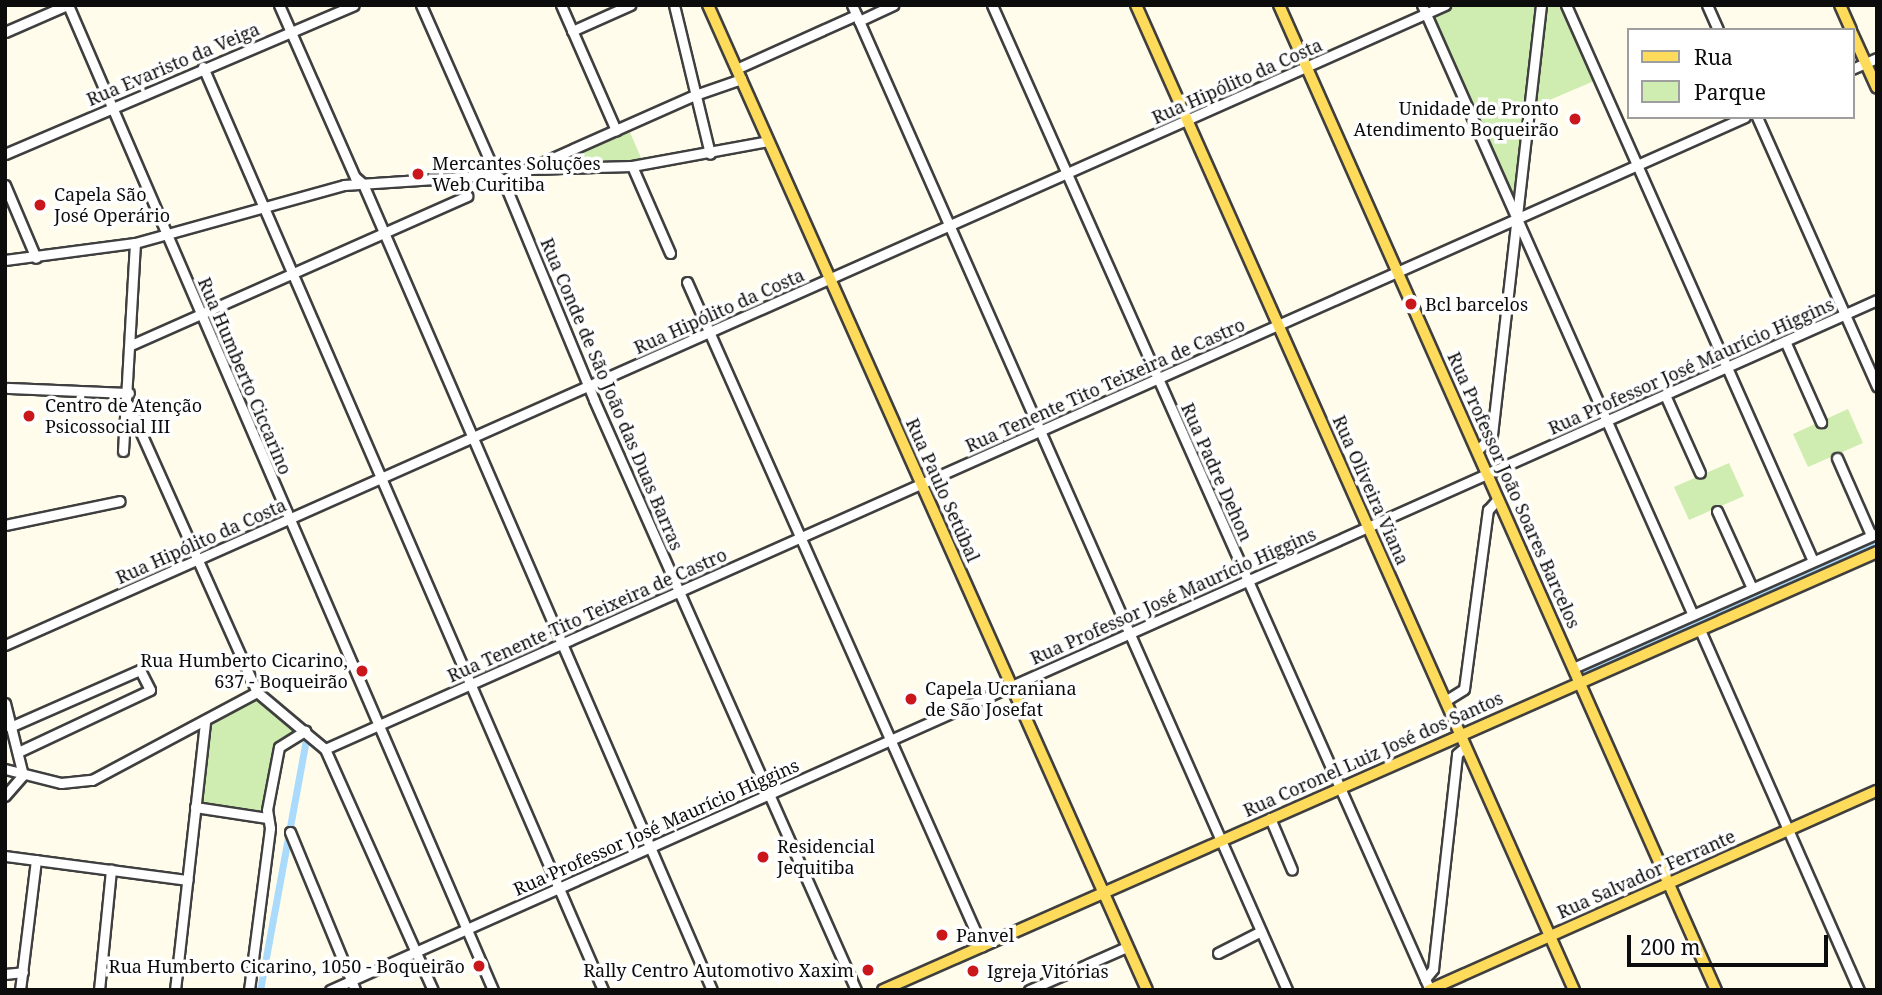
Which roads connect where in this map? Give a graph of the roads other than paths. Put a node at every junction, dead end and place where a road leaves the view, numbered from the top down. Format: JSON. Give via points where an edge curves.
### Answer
{"nodes":[{"id":1,"x":68,"y":5,"type":"edge"},
{"id":2,"x":279,"y":5,"type":"edge"},
{"id":3,"x":354,"y":5,"type":"edge"},
{"id":4,"x":421,"y":5,"type":"edge"},
{"id":5,"x":561,"y":5,"type":"edge"},
{"id":6,"x":630,"y":5,"type":"edge"},
{"id":7,"x":674,"y":5,"type":"edge"},
{"id":8,"x":708,"y":5,"type":"edge"},
{"id":9,"x":894,"y":5,"type":"edge"},
{"id":10,"x":992,"y":5,"type":"edge"},
{"id":11,"x":1136,"y":5,"type":"edge"},
{"id":12,"x":1279,"y":5,"type":"edge"},
{"id":13,"x":1445,"y":5,"type":"edge"},
{"id":14,"x":1541,"y":5,"type":"edge"},
{"id":15,"x":1566,"y":5,"type":"edge"},
{"id":16,"x":1707,"y":5,"type":"edge"},
{"id":17,"x":1840,"y":5,"type":"edge"},
{"id":18,"x":1424,"y":9,"type":"edge"},
{"id":19,"x":856,"y":14,"type":"edge"},
{"id":20,"x":1717,"y":28,"type":"edge"},
{"id":21,"x":1851,"y":28,"type":"edge"},
{"id":22,"x":6,"y":31,"type":"edge"},
{"id":23,"x":291,"y":31,"type":"junction"},
{"id":24,"x":572,"y":31,"type":"junction"},
{"id":25,"x":1854,"y":34,"type":"edge"},
{"id":26,"x":1871,"y":61,"type":"edge"},
{"id":27,"x":204,"y":67,"type":"junction"},
{"id":28,"x":1307,"y":67,"type":"junction"},
{"id":29,"x":1854,"y":68,"type":"edge"},
{"id":30,"x":739,"y":74,"type":"junction"},
{"id":31,"x":1877,"y":88,"type":"edge"},
{"id":32,"x":695,"y":95,"type":"junction"},
{"id":33,"x":112,"y":107,"type":"junction"},
{"id":34,"x":1740,"y":119,"type":"edge"},
{"id":35,"x":1758,"y":119,"type":"edge"},
{"id":36,"x":1187,"y":120,"type":"junction"},
{"id":37,"x":616,"y":130,"type":"junction"},
{"id":38,"x":768,"y":141,"type":"junction"},
{"id":39,"x":5,"y":154,"type":"edge"},
{"id":40,"x":710,"y":154,"type":"junction"},
{"id":41,"x":1637,"y":165,"type":"junction"},
{"id":42,"x":632,"y":166,"type":"junction"},
{"id":43,"x":528,"y":169,"type":"junction"},
{"id":44,"x":1067,"y":173,"type":"junction"},
{"id":45,"x":500,"y":178,"type":"junction"},
{"id":46,"x":363,"y":184,"type":"junction"},
{"id":47,"x":5,"y":185,"type":"edge"},
{"id":48,"x":468,"y":196,"type":"dead end"},
{"id":49,"x":264,"y":206,"type":"junction"},
{"id":50,"x":1517,"y":219,"type":"junction"},
{"id":51,"x":947,"y":227,"type":"junction"},
{"id":52,"x":384,"y":233,"type":"junction"},
{"id":53,"x":167,"y":235,"type":"junction"},
{"id":54,"x":135,"y":243,"type":"junction"},
{"id":55,"x":670,"y":253,"type":"dead end"},
{"id":56,"x":36,"y":258,"type":"junction"},
{"id":57,"x":5,"y":260,"type":"edge"},
{"id":58,"x":1398,"y":272,"type":"junction"},
{"id":59,"x":293,"y":273,"type":"junction"},
{"id":60,"x":830,"y":279,"type":"junction"},
{"id":61,"x":687,"y":282,"type":"dead end"},
{"id":62,"x":1877,"y":300,"type":"edge"},
{"id":63,"x":201,"y":314,"type":"junction"},
{"id":64,"x":1844,"y":315,"type":"junction"},
{"id":65,"x":1278,"y":325,"type":"junction"},
{"id":66,"x":709,"y":332,"type":"junction"},
{"id":67,"x":1785,"y":341,"type":"junction"},
{"id":68,"x":131,"y":345,"type":"junction"},
{"id":69,"x":1726,"y":367,"type":"junction"},
{"id":70,"x":1158,"y":379,"type":"junction"},
{"id":71,"x":591,"y":385,"type":"junction"},
{"id":72,"x":1877,"y":387,"type":"edge"},
{"id":73,"x":8,"y":388,"type":"dead end"},
{"id":74,"x":129,"y":393,"type":"junction"},
{"id":75,"x":1665,"y":395,"type":"junction"},
{"id":76,"x":128,"y":404,"type":"junction"},
{"id":77,"x":1606,"y":421,"type":"junction"},
{"id":78,"x":1821,"y":422,"type":"dead end"},
{"id":79,"x":1038,"y":432,"type":"junction"},
{"id":80,"x":473,"y":438,"type":"junction"},
{"id":81,"x":1477,"y":451,"type":"junction"},
{"id":82,"x":123,"y":452,"type":"dead end"},
{"id":83,"x":1837,"y":458,"type":"dead end"},
{"id":84,"x":1700,"y":473,"type":"dead end"},
{"id":85,"x":1487,"y":474,"type":"junction"},
{"id":86,"x":382,"y":478,"type":"junction"},
{"id":87,"x":921,"y":484,"type":"junction"},
{"id":88,"x":1498,"y":499,"type":"junction"},
{"id":89,"x":120,"y":501,"type":"dead end"},
{"id":90,"x":1717,"y":511,"type":"dead end"},
{"id":91,"x":290,"y":519,"type":"junction"},
{"id":92,"x":5,"y":525,"type":"edge"},
{"id":93,"x":1368,"y":527,"type":"junction"},
{"id":94,"x":1874,"y":534,"type":"edge"},
{"id":95,"x":800,"y":538,"type":"junction"},
{"id":96,"x":1877,"y":552,"type":"edge"},
{"id":97,"x":197,"y":560,"type":"junction"},
{"id":98,"x":1813,"y":561,"type":"junction"},
{"id":99,"x":1248,"y":580,"type":"junction"},
{"id":100,"x":1752,"y":588,"type":"junction"},
{"id":101,"x":679,"y":592,"type":"junction"},
{"id":102,"x":1693,"y":615,"type":"junction"},
{"id":103,"x":1700,"y":630,"type":"junction"},
{"id":104,"x":1128,"y":634,"type":"junction"},
{"id":105,"x":562,"y":644,"type":"junction"},
{"id":106,"x":5,"y":645,"type":"edge"},
{"id":107,"x":1573,"y":668,"type":"junction"},
{"id":108,"x":1580,"y":683,"type":"junction"},
{"id":109,"x":471,"y":684,"type":"junction"},
{"id":110,"x":1011,"y":686,"type":"junction"},
{"id":111,"x":257,"y":692,"type":"junction"},
{"id":112,"x":1445,"y":701,"type":"junction"},
{"id":113,"x":5,"y":703,"type":"edge"},
{"id":114,"x":205,"y":721,"type":"junction"},
{"id":115,"x":379,"y":725,"type":"junction"},
{"id":116,"x":10,"y":727,"type":"junction"},
{"id":117,"x":305,"y":731,"type":"junction"},
{"id":118,"x":1460,"y":734,"type":"junction"},
{"id":119,"x":890,"y":740,"type":"junction"},
{"id":120,"x":1465,"y":747,"type":"junction"},
{"id":121,"x":325,"y":749,"type":"junction"},
{"id":122,"x":18,"y":752,"type":"junction"},
{"id":123,"x":5,"y":769,"type":"edge"},
{"id":124,"x":23,"y":775,"type":"junction"},
{"id":125,"x":1339,"y":787,"type":"junction"},
{"id":126,"x":1877,"y":791,"type":"edge"},
{"id":127,"x":769,"y":794,"type":"junction"},
{"id":128,"x":5,"y":796,"type":"edge"},
{"id":129,"x":195,"y":807,"type":"junction"},
{"id":130,"x":267,"y":818,"type":"junction"},
{"id":131,"x":1270,"y":818,"type":"junction"},
{"id":132,"x":1788,"y":830,"type":"junction"},
{"id":133,"x":290,"y":832,"type":"dead end"},
{"id":134,"x":1220,"y":840,"type":"junction"},
{"id":135,"x":650,"y":847,"type":"junction"},
{"id":136,"x":5,"y":856,"type":"edge"},
{"id":137,"x":36,"y":860,"type":"junction"},
{"id":138,"x":111,"y":870,"type":"junction"},
{"id":139,"x":1292,"y":870,"type":"dead end"},
{"id":140,"x":187,"y":880,"type":"junction"},
{"id":141,"x":1669,"y":883,"type":"junction"},
{"id":142,"x":559,"y":887,"type":"junction"},
{"id":143,"x":1103,"y":892,"type":"junction"},
{"id":144,"x":467,"y":929,"type":"junction"},
{"id":145,"x":1261,"y":931,"type":"junction"},
{"id":146,"x":1550,"y":936,"type":"junction"},
{"id":147,"x":982,"y":946,"type":"junction"},
{"id":148,"x":1127,"y":947,"type":"junction"},
{"id":149,"x":415,"y":952,"type":"junction"},
{"id":150,"x":1218,"y":953,"type":"dead end"},
{"id":151,"x":23,"y":972,"type":"junction"},
{"id":152,"x":5,"y":974,"type":"edge"},
{"id":153,"x":351,"y":980,"type":"junction"},
{"id":154,"x":1428,"y":987,"type":"edge"},
{"id":155,"x":890,"y":988,"type":"edge"},
{"id":156,"x":20,"y":990,"type":"edge"},
{"id":157,"x":99,"y":990,"type":"edge"},
{"id":158,"x":175,"y":990,"type":"edge"},
{"id":159,"x":248,"y":990,"type":"edge"},
{"id":160,"x":330,"y":990,"type":"edge"},
{"id":161,"x":355,"y":990,"type":"edge"},
{"id":162,"x":433,"y":990,"type":"edge"},
{"id":163,"x":493,"y":990,"type":"edge"},
{"id":164,"x":603,"y":990,"type":"edge"},
{"id":165,"x":712,"y":990,"type":"edge"},
{"id":166,"x":856,"y":990,"type":"edge"},
{"id":167,"x":1029,"y":990,"type":"edge"},
{"id":168,"x":1147,"y":990,"type":"edge"},
{"id":169,"x":1287,"y":990,"type":"edge"},
{"id":170,"x":1574,"y":990,"type":"edge"},
{"id":171,"x":1716,"y":990,"type":"edge"},
{"id":172,"x":1859,"y":990,"type":"edge"}],
"edges":[{"from":1,"to":22,"type":"street"},
{"from":1,"to":33,"type":"street","name":"Rua Humberto Ciccarino"},
{"from":2,"to":23,"type":"street"},
{"from":3,"to":23,"type":"street","name":"Rua Evaristo da Veiga"},
{"from":4,"to":45,"type":"street","name":"Rua Conde de São João das Duas Barras"},
{"from":5,"to":24,"type":"street"},
{"from":6,"to":24,"type":"street"},
{"from":7,"to":32,"type":"street"},
{"from":8,"to":30,"type":"main road","name":"Rua Paulo Setúbal"},
{"from":9,"to":19,"type":"street"},
{"from":10,"to":44,"type":"street","name":"Rua Padre Dehon"},
{"from":11,"to":36,"type":"main road","name":"Rua Oliveira Viana"},
{"from":12,"to":28,"type":"main road","name":"Rua Professor João Soares Barcelos"},
{"from":13,"to":18,"type":"street","name":"Rua Hipólito da Costa"},
{"from":14,"to":50,"type":"street"},
{"from":15,"to":41,"type":"street"},
{"from":16,"to":20,"type":"street"},
{"from":17,"to":21,"type":"main road"},
{"from":18,"to":28,"type":"street","name":"Rua Hipólito da Costa"},
{"from":18,"to":50,"type":"street"},
{"from":19,"to":30,"type":"street"},
{"from":19,"to":51,"type":"street"},
{"from":23,"to":27,"type":"street","name":"Rua Evaristo da Veiga"},
{"from":23,"to":46,"type":"street","via":[[355,177]]},
{"from":24,"to":37,"type":"street"},
{"from":25,"to":26,"type":"main road"},
{"from":26,"to":29,"type":"street"},
{"from":26,"to":31,"type":"main road"},
{"from":27,"to":33,"type":"street","name":"Rua Evaristo da Veiga"},
{"from":27,"to":49,"type":"street"},
{"from":28,"to":36,"type":"street","name":"Rua Hipólito da Costa"},
{"from":28,"to":58,"type":"main road","name":"Rua Professor João Soares Barcelos"},
{"from":30,"to":32,"type":"street"},
{"from":30,"to":38,"type":"main road","name":"Rua Paulo Setúbal"},
{"from":32,"to":37,"type":"street"},
{"from":32,"to":40,"type":"street"},
{"from":33,"to":39,"type":"street","name":"Rua Evaristo da Veiga"},
{"from":33,"to":53,"type":"street","name":"Rua Humberto Ciccarino"},
{"from":34,"to":41,"type":"street","name":"Rua Tenente Tito Teixeira de Castro"},
{"from":35,"to":64,"type":"street"},
{"from":36,"to":44,"type":"street","name":"Rua Hipólito da Costa"},
{"from":36,"to":65,"type":"main road","name":"Rua Oliveira Viana"},
{"from":37,"to":43,"type":"street"},
{"from":38,"to":40,"type":"street"},
{"from":38,"to":60,"type":"main road","name":"Rua Paulo Setúbal"},
{"from":40,"to":42,"type":"street"},
{"from":41,"to":50,"type":"street","name":"Rua Tenente Tito Teixeira de Castro"},
{"from":41,"to":69,"type":"street"},
{"from":42,"to":43,"type":"street"},
{"from":42,"to":55,"type":"street"},
{"from":43,"to":45,"type":"street"},
{"from":44,"to":51,"type":"street","name":"Rua Hipólito da Costa"},
{"from":44,"to":70,"type":"street","name":"Rua Padre Dehon"},
{"from":45,"to":46,"type":"street"},
{"from":45,"to":71,"type":"street","name":"Rua Conde de São João das Duas Barras"},
{"from":46,"to":49,"type":"street"},
{"from":46,"to":52,"type":"street"},
{"from":47,"to":56,"type":"street"},
{"from":48,"to":52,"type":"street"},
{"from":49,"to":53,"type":"street"},
{"from":49,"to":59,"type":"street"},
{"from":50,"to":58,"type":"street","name":"Rua Tenente Tito Teixeira de Castro"},
{"from":50,"to":77,"type":"street"},
{"from":50,"to":81,"type":"street","via":[[1492,435]]},
{"from":51,"to":60,"type":"street","name":"Rua Hipólito da Costa"},
{"from":51,"to":79,"type":"street"},
{"from":52,"to":59,"type":"street"},
{"from":52,"to":80,"type":"street"},
{"from":53,"to":54,"type":"street"},
{"from":53,"to":63,"type":"street","name":"Rua Humberto Ciccarino"},
{"from":54,"to":56,"type":"street"},
{"from":54,"to":68,"type":"street"},
{"from":56,"to":57,"type":"street"},
{"from":58,"to":65,"type":"street","name":"Rua Tenente Tito Teixeira de Castro"},
{"from":58,"to":81,"type":"main road","name":"Rua Professor João Soares Barcelos"},
{"from":59,"to":63,"type":"street"},
{"from":59,"to":86,"type":"street"},
{"from":60,"to":66,"type":"street","name":"Rua Hipólito da Costa"},
{"from":60,"to":87,"type":"main road","name":"Rua Paulo Setúbal"},
{"from":61,"to":66,"type":"street"},
{"from":62,"to":64,"type":"street","name":"Rua Professor José Maurício Higgins"},
{"from":63,"to":68,"type":"street"},
{"from":63,"to":91,"type":"street","name":"Rua Humberto Ciccarino"},
{"from":64,"to":67,"type":"street","name":"Rua Professor José Maurício Higgins"},
{"from":64,"to":72,"type":"street"},
{"from":65,"to":70,"type":"street","name":"Rua Tenente Tito Teixeira de Castro"},
{"from":65,"to":93,"type":"main road","name":"Rua Oliveira Viana"},
{"from":66,"to":71,"type":"street","name":"Rua Hipólito da Costa"},
{"from":66,"to":95,"type":"street"},
{"from":67,"to":69,"type":"street","name":"Rua Professor José Maurício Higgins"},
{"from":67,"to":78,"type":"street"},
{"from":68,"to":74,"type":"street"},
{"from":69,"to":75,"type":"street","name":"Rua Professor José Maurício Higgins"},
{"from":69,"to":98,"type":"street"},
{"from":70,"to":79,"type":"street","name":"Rua Tenente Tito Teixeira de Castro"},
{"from":70,"to":99,"type":"street","name":"Rua Padre Dehon"},
{"from":71,"to":80,"type":"street","name":"Rua Hipólito da Costa"},
{"from":71,"to":101,"type":"street","name":"Rua Conde de São João das Duas Barras"},
{"from":73,"to":74,"type":"street"},
{"from":74,"to":76,"type":"street"},
{"from":75,"to":77,"type":"street","name":"Rua Professor José Maurício Higgins"},
{"from":75,"to":84,"type":"street"},
{"from":76,"to":82,"type":"street"},
{"from":76,"to":97,"type":"street"},
{"from":77,"to":85,"type":"street","name":"Rua Professor José Maurício Higgins"},
{"from":77,"to":102,"type":"street"},
{"from":79,"to":87,"type":"street","name":"Rua Tenente Tito Teixeira de Castro"},
{"from":79,"to":104,"type":"street"},
{"from":80,"to":86,"type":"street","name":"Rua Hipólito da Costa"},
{"from":80,"to":105,"type":"street"},
{"from":81,"to":85,"type":"main road","name":"Rua Professor João Soares Barcelos"},
{"from":83,"to":94,"type":"street"},
{"from":85,"to":88,"type":"main road","name":"Rua Professor João Soares Barcelos"},
{"from":85,"to":93,"type":"street","name":"Rua Professor José Maurício Higgins"},
{"from":86,"to":91,"type":"street","name":"Rua Hipólito da Costa"},
{"from":86,"to":109,"type":"street"},
{"from":87,"to":95,"type":"street","name":"Rua Tenente Tito Teixeira de Castro"},
{"from":87,"to":110,"type":"main road","name":"Rua Paulo Setúbal"},
{"from":88,"to":107,"type":"main road","name":"Rua Professor João Soares Barcelos"},
{"from":88,"to":112,"type":"street","via":[[1488,510],[1464,689]]},
{"from":89,"to":92,"type":"street"},
{"from":90,"to":100,"type":"street"},
{"from":91,"to":97,"type":"street","name":"Rua Hipólito da Costa"},
{"from":91,"to":115,"type":"street","name":"Rua Humberto Ciccarino"},
{"from":93,"to":99,"type":"street","name":"Rua Professor José Maurício Higgins"},
{"from":93,"to":112,"type":"main road","name":"Rua Oliveira Viana"},
{"from":94,"to":98,"type":"street"},
{"from":95,"to":101,"type":"street","name":"Rua Tenente Tito Teixeira de Castro"},
{"from":95,"to":119,"type":"street"},
{"from":96,"to":103,"type":"main road","name":"Rua Coronel Luiz José dos Santos"},
{"from":97,"to":106,"type":"street","name":"Rua Hipólito da Costa"},
{"from":97,"to":111,"type":"street"},
{"from":98,"to":100,"type":"street"},
{"from":99,"to":104,"type":"street","name":"Rua Professor José Maurício Higgins"},
{"from":99,"to":125,"type":"street","name":"Rua Padre Dehon"},
{"from":100,"to":102,"type":"street"},
{"from":101,"to":105,"type":"street","name":"Rua Tenente Tito Teixeira de Castro"},
{"from":101,"to":127,"type":"street","name":"Rua Conde de São João das Duas Barras"},
{"from":102,"to":107,"type":"street"},
{"from":103,"to":108,"type":"main road","name":"Rua Coronel Luiz José dos Santos"},
{"from":103,"to":132,"type":"street"},
{"from":104,"to":110,"type":"street","name":"Rua Professor José Maurício Higgins"},
{"from":104,"to":134,"type":"street"},
{"from":105,"to":109,"type":"street","name":"Rua Tenente Tito Teixeira de Castro"},
{"from":105,"to":135,"type":"street"},
{"from":107,"to":108,"type":"main road","name":"Rua Professor João Soares Barcelos"},
{"from":108,"to":118,"type":"main road","name":"Rua Coronel Luiz José dos Santos"},
{"from":108,"to":141,"type":"main road","name":"Rua Professor João Soares Barcelos"},
{"from":109,"to":115,"type":"street","name":"Rua Tenente Tito Teixeira de Castro"},
{"from":109,"to":142,"type":"street"},
{"from":110,"to":119,"type":"street","name":"Rua Professor José Maurício Higgins"},
{"from":110,"to":143,"type":"main road","name":"Rua Paulo Setúbal"},
{"from":111,"to":114,"type":"street"},
{"from":111,"to":117,"type":"street"},
{"from":112,"to":118,"type":"main road","name":"Rua Oliveira Viana"},
{"from":113,"to":116,"type":"street"},
{"from":114,"to":124,"type":"street","via":[[92,780],[61,783]]},
{"from":114,"to":129,"type":"street"},
{"from":115,"to":121,"type":"street","name":"Rua Tenente Tito Teixeira de Castro"},
{"from":115,"to":144,"type":"street","name":"Rua Humberto Ciccarino"},
{"from":116,"to":122,"type":"street"},
{"from":116,"to":122,"type":"street","via":[[140,670],[150,690]]},
{"from":117,"to":121,"type":"street"},
{"from":117,"to":130,"type":"street","via":[[279,747]]},
{"from":118,"to":120,"type":"main road","name":"Rua Oliveira Viana"},
{"from":118,"to":125,"type":"main road","name":"Rua Coronel Luiz José dos Santos"},
{"from":119,"to":127,"type":"street","name":"Rua Professor José Maurício Higgins"},
{"from":119,"to":147,"type":"street"},
{"from":120,"to":146,"type":"main road","name":"Rua Oliveira Viana"},
{"from":120,"to":154,"type":"street","via":[[1457,754]]},
{"from":121,"to":149,"type":"street"},
{"from":122,"to":124,"type":"street"},
{"from":123,"to":124,"type":"street"},
{"from":124,"to":128,"type":"street"},
{"from":125,"to":131,"type":"main road","name":"Rua Coronel Luiz José dos Santos"},
{"from":125,"to":154,"type":"street","name":"Rua Padre Dehon"},
{"from":126,"to":132,"type":"main road","name":"Rua Salvador Ferrante"},
{"from":127,"to":135,"type":"street","name":"Rua Professor José Maurício Higgins"},
{"from":127,"to":166,"type":"street","name":"Rua Conde de São João das Duas Barras"},
{"from":129,"to":130,"type":"street"},
{"from":129,"to":140,"type":"street"},
{"from":130,"to":159,"type":"street","via":[[270,828]]},
{"from":131,"to":134,"type":"main road","name":"Rua Coronel Luiz José dos Santos"},
{"from":131,"to":139,"type":"street"},
{"from":132,"to":141,"type":"main road","name":"Rua Salvador Ferrante"},
{"from":132,"to":172,"type":"street"},
{"from":133,"to":153,"type":"street"},
{"from":134,"to":143,"type":"main road","name":"Rua Coronel Luiz José dos Santos"},
{"from":134,"to":145,"type":"street"},
{"from":135,"to":142,"type":"street","name":"Rua Professor José Maurício Higgins"},
{"from":135,"to":165,"type":"street"},
{"from":136,"to":137,"type":"street"},
{"from":137,"to":138,"type":"street"},
{"from":137,"to":151,"type":"street"},
{"from":138,"to":140,"type":"street"},
{"from":138,"to":157,"type":"street"},
{"from":140,"to":158,"type":"street"},
{"from":141,"to":146,"type":"main road","name":"Rua Salvador Ferrante"},
{"from":141,"to":171,"type":"main road","name":"Rua Professor João Soares Barcelos"},
{"from":142,"to":144,"type":"street","name":"Rua Professor José Maurício Higgins"},
{"from":142,"to":164,"type":"street"},
{"from":143,"to":147,"type":"main road","name":"Rua Coronel Luiz José dos Santos"},
{"from":143,"to":148,"type":"main road","name":"Rua Paulo Setúbal"},
{"from":144,"to":149,"type":"street","name":"Rua Professor José Maurício Higgins"},
{"from":144,"to":163,"type":"street","name":"Rua Humberto Ciccarino"},
{"from":145,"to":150,"type":"street"},
{"from":145,"to":169,"type":"street"},
{"from":146,"to":154,"type":"main road","name":"Rua Salvador Ferrante"},
{"from":146,"to":170,"type":"main road","name":"Rua Oliveira Viana"},
{"from":147,"to":155,"type":"main road","name":"Rua Coronel Luiz José dos Santos"},
{"from":148,"to":167,"type":"street"},
{"from":148,"to":168,"type":"main road","name":"Rua Paulo Setúbal"},
{"from":149,"to":153,"type":"street","name":"Rua Professor José Maurício Higgins"},
{"from":149,"to":162,"type":"street"},
{"from":151,"to":152,"type":"street"},
{"from":151,"to":156,"type":"street"},
{"from":153,"to":160,"type":"street","name":"Rua Professor José Maurício Higgins"},
{"from":153,"to":161,"type":"street"}]}
